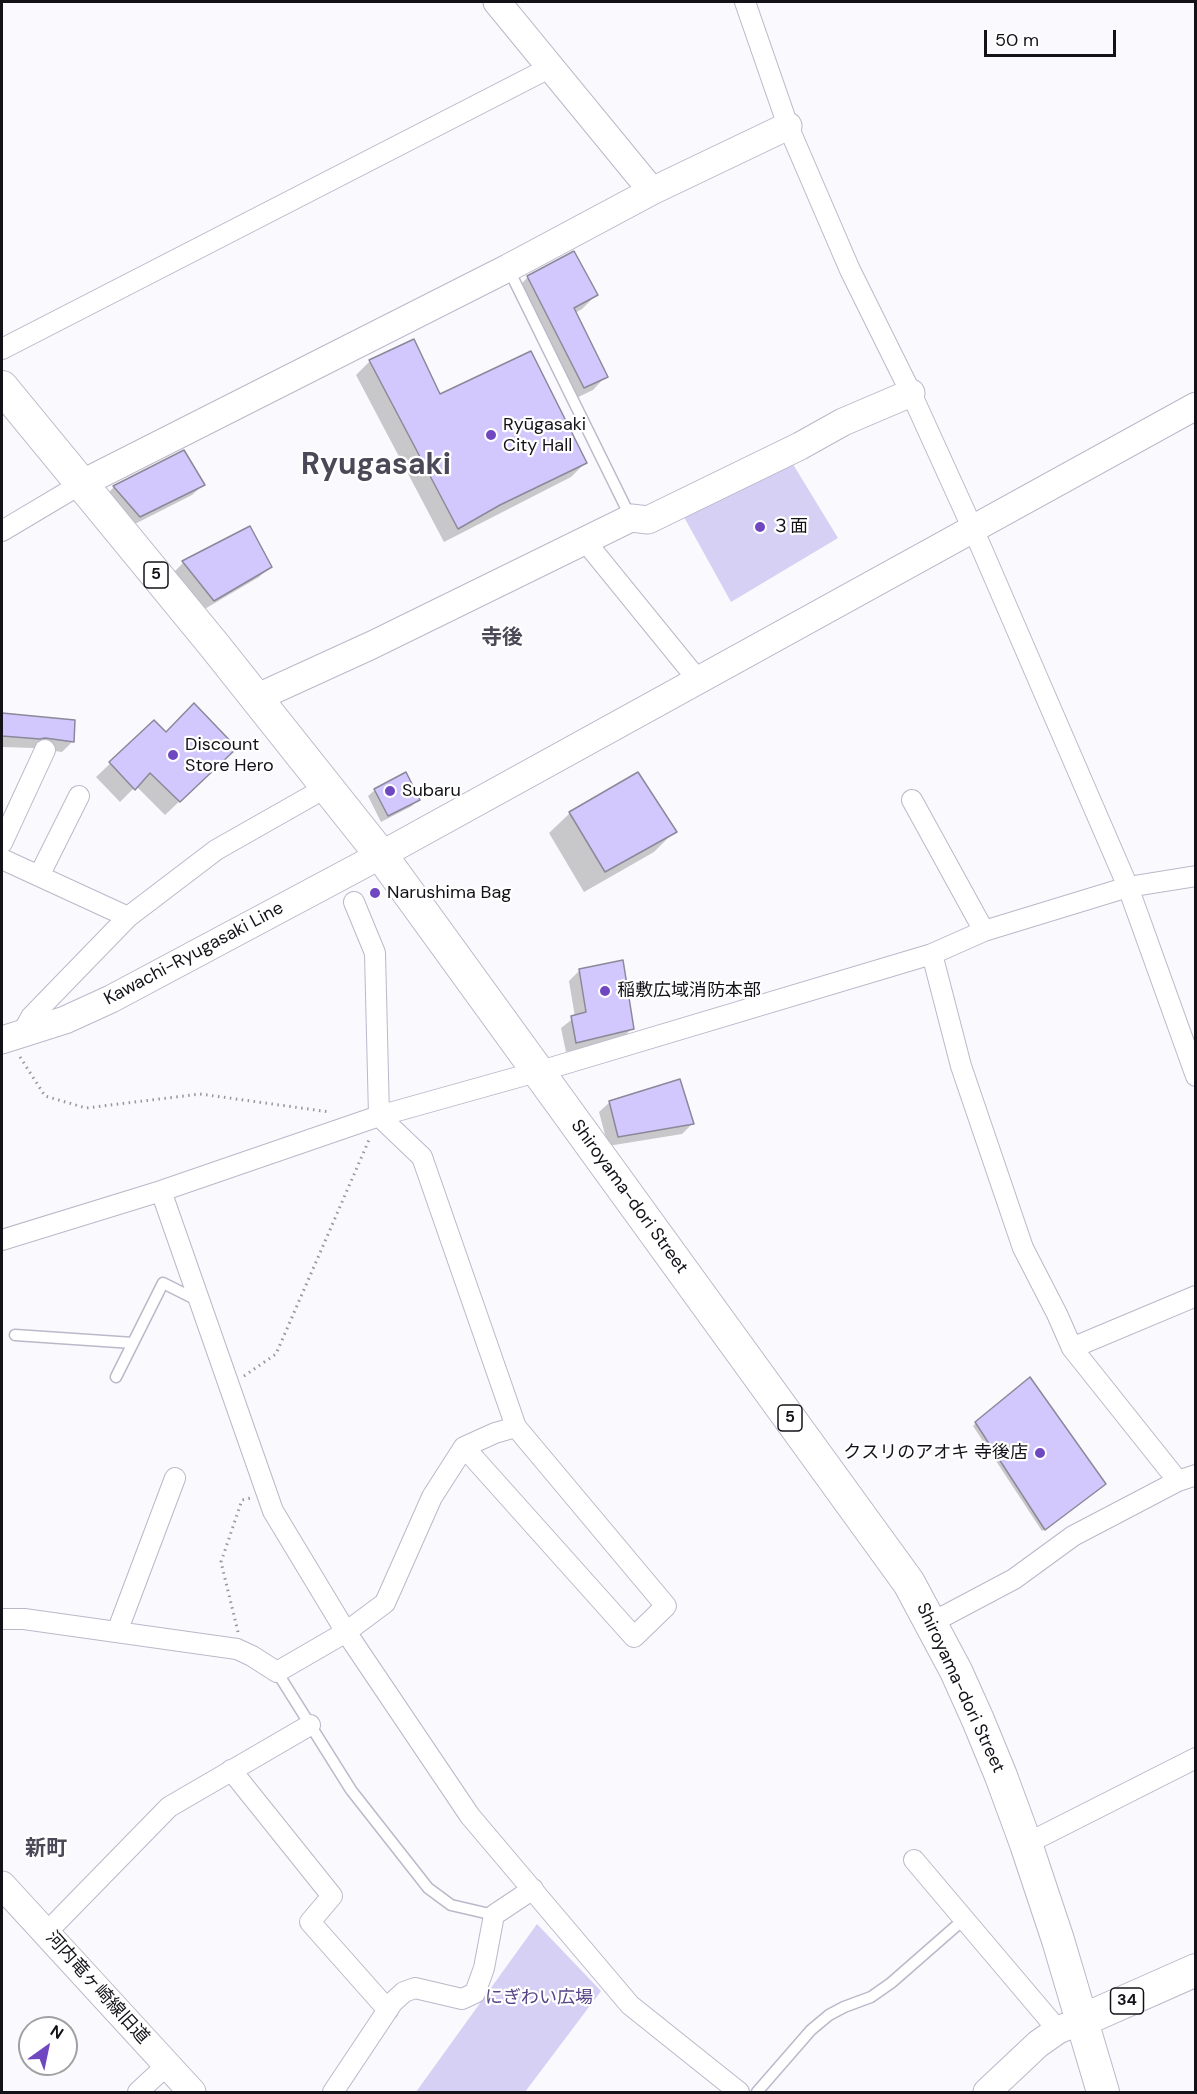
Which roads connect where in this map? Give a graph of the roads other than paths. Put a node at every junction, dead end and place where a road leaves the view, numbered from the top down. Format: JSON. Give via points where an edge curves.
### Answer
{"nodes":[{"id":1,"x":497,"y":2,"type":"edge"},
{"id":2,"x":745,"y":2,"type":"edge"},
{"id":3,"x":551,"y":67,"type":"junction"},
{"id":4,"x":788,"y":126,"type":"junction"},
{"id":5,"x":652,"y":191,"type":"junction"},
{"id":6,"x":508,"y":268,"type":"junction"},
{"id":7,"x":2,"y":349,"type":"edge"},
{"id":8,"x":2,"y":387,"type":"edge"},
{"id":9,"x":911,"y":393,"type":"junction"},
{"id":10,"x":1196,"y":406,"type":"edge"},
{"id":11,"x":81,"y":484,"type":"junction"},
{"id":12,"x":631,"y":518,"type":"junction"},
{"id":13,"x":973,"y":529,"type":"junction"},
{"id":14,"x":2,"y":531,"type":"edge"},
{"id":15,"x":585,"y":541,"type":"junction"},
{"id":16,"x":698,"y":680,"type":"junction"},
{"id":17,"x":256,"y":698,"type":"junction"},
{"id":18,"x":45,"y":750,"type":"dead end"},
{"id":19,"x":327,"y":787,"type":"junction"},
{"id":20,"x":79,"y":796,"type":"dead end"},
{"id":21,"x":912,"y":800,"type":"dead end"},
{"id":22,"x":2,"y":843,"type":"edge"},
{"id":23,"x":381,"y":855,"type":"junction"},
{"id":24,"x":2,"y":859,"type":"edge"},
{"id":25,"x":39,"y":876,"type":"junction"},
{"id":26,"x":1196,"y":876,"type":"edge"},
{"id":27,"x":1128,"y":888,"type":"junction"},
{"id":28,"x":354,"y":902,"type":"dead end"},
{"id":29,"x":128,"y":917,"type":"junction"},
{"id":30,"x":984,"y":931,"type":"junction"},
{"id":31,"x":932,"y":954,"type":"junction"},
{"id":32,"x":10,"y":1038,"type":"edge"},
{"id":33,"x":538,"y":1071,"type":"junction"},
{"id":34,"x":1196,"y":1076,"type":"edge"},
{"id":35,"x":379,"y":1116,"type":"junction"},
{"id":36,"x":161,"y":1191,"type":"junction"},
{"id":37,"x":2,"y":1239,"type":"edge"},
{"id":38,"x":1196,"y":1296,"type":"edge"},
{"id":39,"x":199,"y":1301,"type":"junction"},
{"id":40,"x":15,"y":1335,"type":"dead end"},
{"id":41,"x":133,"y":1342,"type":"junction"},
{"id":42,"x":1072,"y":1348,"type":"junction"},
{"id":43,"x":116,"y":1377,"type":"dead end"},
{"id":44,"x":516,"y":1427,"type":"junction"},
{"id":45,"x":464,"y":1447,"type":"junction"},
{"id":46,"x":175,"y":1478,"type":"dead end"},
{"id":47,"x":1187,"y":1478,"type":"edge"},
{"id":48,"x":2,"y":1619,"type":"edge"},
{"id":49,"x":932,"y":1623,"type":"junction"},
{"id":50,"x":117,"y":1632,"type":"junction"},
{"id":51,"x":346,"y":1632,"type":"junction"},
{"id":52,"x":277,"y":1672,"type":"junction"},
{"id":53,"x":310,"y":1725,"type":"junction"},
{"id":54,"x":1196,"y":1758,"type":"edge"},
{"id":55,"x":231,"y":1770,"type":"junction"},
{"id":56,"x":1026,"y":1844,"type":"junction"},
{"id":57,"x":914,"y":1860,"type":"dead end"},
{"id":58,"x":2,"y":1885,"type":"edge"},
{"id":59,"x":533,"y":1889,"type":"junction"},
{"id":60,"x":494,"y":1915,"type":"junction"},
{"id":61,"x":963,"y":1920,"type":"junction"},
{"id":62,"x":46,"y":1933,"type":"junction"},
{"id":63,"x":1196,"y":1970,"type":"edge"},
{"id":64,"x":388,"y":2010,"type":"junction"},
{"id":65,"x":1070,"y":2025,"type":"junction"},
{"id":66,"x":167,"y":2065,"type":"junction"},
{"id":67,"x":138,"y":2092,"type":"edge"},
{"id":68,"x":192,"y":2092,"type":"edge"},
{"id":69,"x":333,"y":2092,"type":"edge"},
{"id":70,"x":739,"y":2092,"type":"edge"},
{"id":71,"x":757,"y":2092,"type":"edge"},
{"id":72,"x":987,"y":2092,"type":"edge"},
{"id":73,"x":1103,"y":2092,"type":"edge"}],
"edges":[{"from":1,"to":3,"type":"street"},
{"from":2,"to":4,"type":"street"},
{"from":3,"to":5,"type":"street"},
{"from":3,"to":7,"type":"street"},
{"from":4,"to":5,"type":"street"},
{"from":4,"to":9,"type":"street","via":[[850,270]]},
{"from":5,"to":6,"type":"street"},
{"from":6,"to":11,"type":"street"},
{"from":6,"to":12,"type":"lane"},
{"from":8,"to":11,"type":"main road","name":"Shiroyama-dori Street","number":"5"},
{"from":9,"to":12,"type":"street","via":[[843,422],[800,447],[648,520]]},
{"from":9,"to":13,"type":"street"},
{"from":10,"to":13,"type":"street","name":"Kawachi-Ryugasaki Line"},
{"from":11,"to":14,"type":"street"},
{"from":11,"to":17,"type":"main road","name":"Shiroyama-dori Street","number":"5"},
{"from":12,"to":15,"type":"street"},
{"from":13,"to":16,"type":"street","name":"Kawachi-Ryugasaki Line"},
{"from":13,"to":27,"type":"street"},
{"from":15,"to":16,"type":"street"},
{"from":15,"to":17,"type":"street"},
{"from":16,"to":23,"type":"street","name":"Kawachi-Ryugasaki Line"},
{"from":17,"to":19,"type":"main road","name":"Shiroyama-dori Street","number":"5"},
{"from":18,"to":22,"type":"street"},
{"from":19,"to":23,"type":"main road","name":"Shiroyama-dori Street","number":"5"},
{"from":19,"to":29,"type":"street","via":[[216,849]]},
{"from":20,"to":25,"type":"street"},
{"from":21,"to":30,"type":"street"},
{"from":23,"to":32,"type":"street","name":"Kawachi-Ryugasaki Line","via":[[111,999],[65,1020]]},
{"from":23,"to":33,"type":"main road","name":"Shiroyama-dori Street","number":"5"},
{"from":24,"to":25,"type":"street"},
{"from":25,"to":29,"type":"street"},
{"from":26,"to":27,"type":"street"},
{"from":27,"to":30,"type":"street"},
{"from":27,"to":34,"type":"street"},
{"from":28,"to":35,"type":"street","via":[[375,953]]},
{"from":29,"to":32,"type":"street"},
{"from":30,"to":31,"type":"street"},
{"from":31,"to":33,"type":"street"},
{"from":31,"to":42,"type":"street","via":[[961,1066],[1023,1248]]},
{"from":33,"to":35,"type":"street"},
{"from":33,"to":49,"type":"main road","name":"Shiroyama-dori Street","number":"5","via":[[898,1568]]},
{"from":35,"to":36,"type":"street"},
{"from":35,"to":44,"type":"street","via":[[422,1156]]},
{"from":36,"to":37,"type":"street"},
{"from":36,"to":39,"type":"street"},
{"from":38,"to":42,"type":"street"},
{"from":39,"to":41,"type":"lane","via":[[163,1282]]},
{"from":39,"to":51,"type":"street","via":[[273,1511]]},
{"from":40,"to":41,"type":"lane"},
{"from":41,"to":43,"type":"lane"},
{"from":42,"to":47,"type":"street"},
{"from":44,"to":45,"type":"street"},
{"from":44,"to":45,"type":"street","via":[[666,1606],[634,1637]]},
{"from":45,"to":51,"type":"street","via":[[432,1497],[385,1603]]},
{"from":46,"to":50,"type":"street"},
{"from":47,"to":49,"type":"street","via":[[1074,1536],[1014,1579]]},
{"from":48,"to":50,"type":"street"},
{"from":49,"to":56,"type":"main road","name":"Shiroyama-dori Street","number":"5","via":[[978,1720]]},
{"from":50,"to":52,"type":"street","via":[[237,1649]]},
{"from":51,"to":52,"type":"street"},
{"from":51,"to":59,"type":"street","via":[[470,1816]]},
{"from":52,"to":53,"type":"lane"},
{"from":53,"to":55,"type":"street"},
{"from":53,"to":60,"type":"lane","via":[[351,1790],[428,1888],[451,1905]]},
{"from":54,"to":56,"type":"street"},
{"from":55,"to":62,"type":"street","via":[[169,1807]]},
{"from":55,"to":64,"type":"street","via":[[332,1896],[310,1922]]},
{"from":56,"to":65,"type":"main road","name":"Shiroyama-dori Street","number":"5"},
{"from":57,"to":61,"type":"street"},
{"from":58,"to":62,"type":"street","name":"河内竜ヶ崎線旧道"},
{"from":59,"to":60,"type":"street"},
{"from":59,"to":70,"type":"street","via":[[630,2005]]},
{"from":60,"to":64,"type":"street","via":[[475,1993],[462,1999],[415,1988],[404,1992]]},
{"from":61,"to":65,"type":"street"},
{"from":61,"to":71,"type":"lane","via":[[884,1988],[829,2015],[811,2030]]},
{"from":62,"to":66,"type":"street","name":"河内竜ヶ崎線旧道"},
{"from":63,"to":65,"type":"main road","number":"34"},
{"from":64,"to":69,"type":"street"},
{"from":65,"to":72,"type":"street","via":[[1038,2044]]},
{"from":65,"to":73,"type":"main road","name":"Shiroyama-dori Street","number":"5"},
{"from":66,"to":67,"type":"street"},
{"from":66,"to":68,"type":"street","name":"河内竜ヶ崎線旧道"}]}
